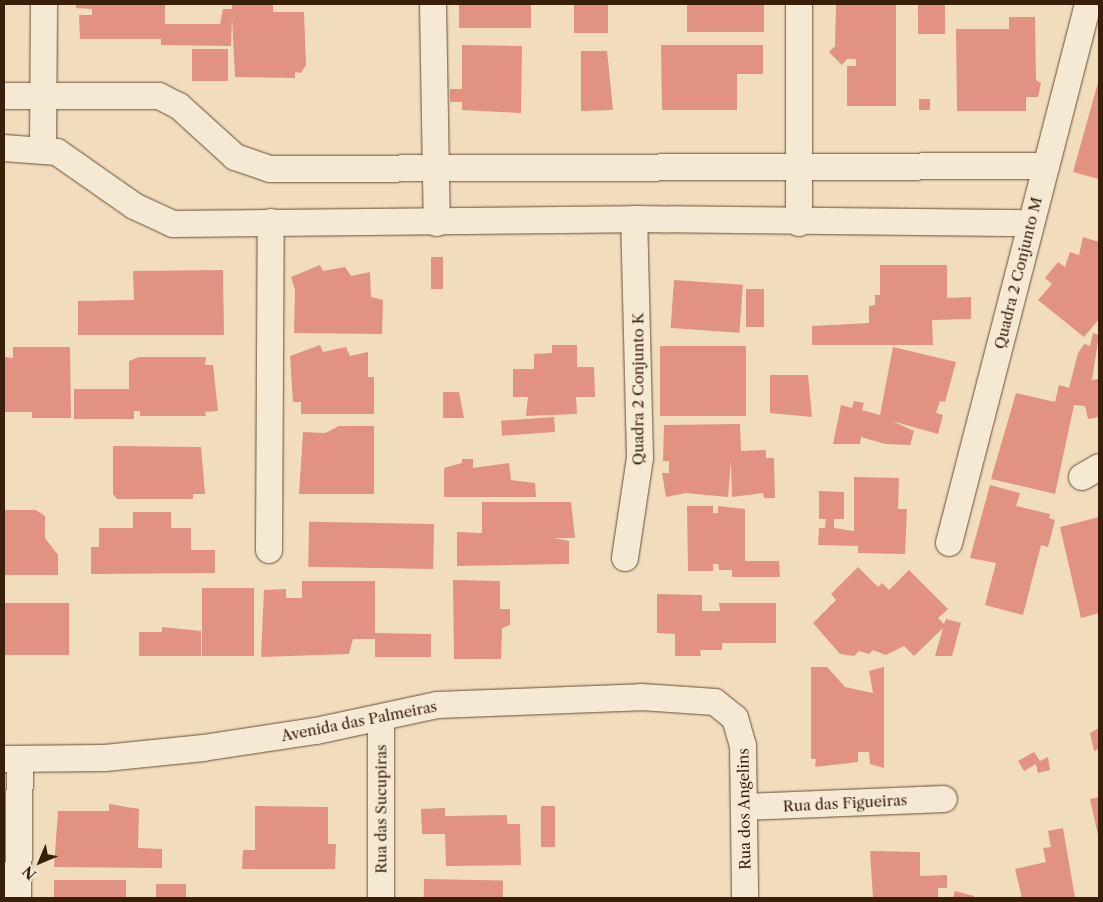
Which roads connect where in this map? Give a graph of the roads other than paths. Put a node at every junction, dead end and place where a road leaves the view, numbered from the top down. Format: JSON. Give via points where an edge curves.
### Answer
{"nodes":[{"id":1,"x":44,"y":4,"type":"edge"},
{"id":2,"x":433,"y":4,"type":"edge"},
{"id":3,"x":799,"y":4,"type":"edge"},
{"id":4,"x":1088,"y":4,"type":"edge"},
{"id":5,"x":4,"y":96,"type":"edge"},
{"id":6,"x":42,"y":96,"type":"junction"},
{"id":7,"x":4,"y":148,"type":"edge"},
{"id":8,"x":43,"y":148,"type":"junction"},
{"id":9,"x":437,"y":166,"type":"junction"},
{"id":10,"x":800,"y":166,"type":"junction"},
{"id":11,"x":1046,"y":166,"type":"junction"},
{"id":12,"x":634,"y":219,"type":"junction"},
{"id":13,"x":271,"y":222,"type":"junction"},
{"id":14,"x":437,"y":222,"type":"junction"},
{"id":15,"x":799,"y":223,"type":"junction"},
{"id":16,"x":1031,"y":223,"type":"junction"},
{"id":17,"x":949,"y":543,"type":"dead end"},
{"id":18,"x":269,"y":550,"type":"dead end"},
{"id":19,"x":625,"y":558,"type":"dead end"},
{"id":20,"x":715,"y":702,"type":"joint"},
{"id":21,"x":381,"y":719,"type":"junction"},
{"id":22,"x":12,"y":760,"type":"edge"},
{"id":23,"x":944,"y":799,"type":"dead end"},
{"id":24,"x":745,"y":807,"type":"junction"},
{"id":25,"x":18,"y":898,"type":"edge"},
{"id":26,"x":381,"y":898,"type":"edge"},
{"id":27,"x":745,"y":898,"type":"edge"}],
"edges":[{"from":1,"to":6,"type":"street"},
{"from":2,"to":9,"type":"street"},
{"from":3,"to":10,"type":"street"},
{"from":4,"to":11,"type":"street","name":"Quadra 2 Conjunto M"},
{"from":5,"to":6,"type":"street"},
{"from":6,"to":8,"type":"street"},
{"from":6,"to":9,"type":"street","via":[[159,96],[179,106],[234,157],[252,166]]},
{"from":7,"to":8,"type":"street"},
{"from":8,"to":13,"type":"street","via":[[76,161],[134,206],[173,224]]},
{"from":9,"to":10,"type":"street"},
{"from":9,"to":14,"type":"street"},
{"from":10,"to":11,"type":"street"},
{"from":10,"to":15,"type":"street"},
{"from":11,"to":16,"type":"street","name":"Quadra 2 Conjunto M"},
{"from":12,"to":14,"type":"street"},
{"from":12,"to":15,"type":"street"},
{"from":12,"to":19,"type":"street","name":"Quadra 2 Conjunto K","via":[[640,458]]},
{"from":13,"to":14,"type":"street"},
{"from":13,"to":18,"type":"street"},
{"from":15,"to":16,"type":"street"},
{"from":16,"to":17,"type":"street","name":"Quadra 2 Conjunto M"},
{"from":20,"to":21,"type":"street","name":"Avenida das Palmeiras","via":[[641,697],[490,701],[437,705]]},
{"from":20,"to":24,"type":"street","name":"Rua dos Angelins","via":[[728,709],[739,727]]},
{"from":21,"to":22,"type":"street","name":"Avenida das Palmeiras","via":[[203,748]]},
{"from":21,"to":26,"type":"street","name":"Rua das Sucupiras"},
{"from":22,"to":25,"type":"street"},
{"from":23,"to":24,"type":"street","name":"Rua das Figueiras"},
{"from":24,"to":27,"type":"street","name":"Rua dos Angelins"}]}
